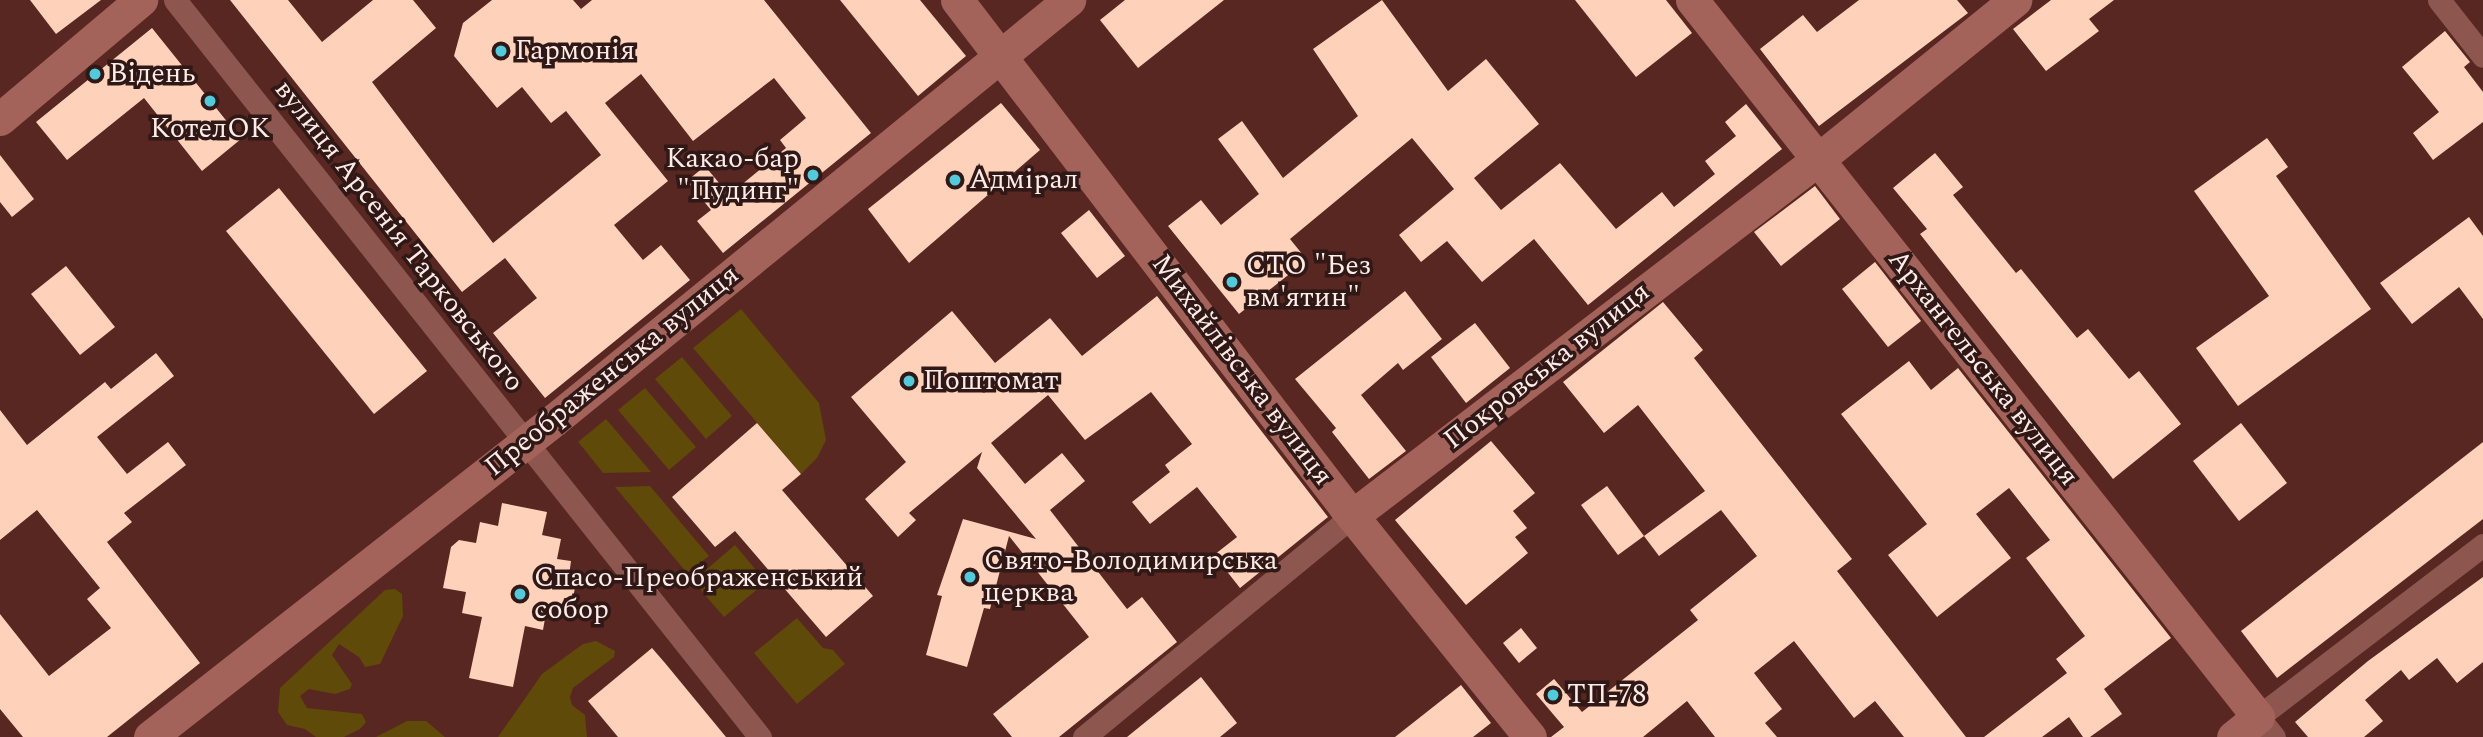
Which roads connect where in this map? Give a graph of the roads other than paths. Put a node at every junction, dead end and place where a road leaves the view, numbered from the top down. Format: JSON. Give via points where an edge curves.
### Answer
{"nodes":[{"id":1,"x":141,"y":0,"type":"edge"},
{"id":2,"x":175,"y":0,"type":"edge"},
{"id":3,"x":957,"y":0,"type":"edge"},
{"id":4,"x":1069,"y":0,"type":"edge"},
{"id":5,"x":1692,"y":0,"type":"edge"},
{"id":6,"x":2015,"y":0,"type":"edge"},
{"id":7,"x":2439,"y":0,"type":"edge"},
{"id":8,"x":1001,"y":55,"type":"junction"},
{"id":9,"x":2483,"y":56,"type":"edge"},
{"id":10,"x":0,"y":119,"type":"edge"},
{"id":11,"x":1818,"y":159,"type":"junction"},
{"id":12,"x":524,"y":444,"type":"junction"},
{"id":13,"x":1352,"y":516,"type":"junction"},
{"id":14,"x":2483,"y":545,"type":"edge"},
{"id":15,"x":2255,"y":730,"type":"edge"},
{"id":16,"x":150,"y":737,"type":"edge"},
{"id":17,"x":760,"y":737,"type":"edge"},
{"id":18,"x":1084,"y":737,"type":"edge"},
{"id":19,"x":1530,"y":737,"type":"edge"}],
"edges":[{"from":1,"to":10,"type":"street"},
{"from":2,"to":12,"type":"street","name":"вулиця Арсенія Тарковського","via":[[352,218]]},
{"from":3,"to":8,"type":"street","name":"Михайлівська вулиця"},
{"from":4,"to":8,"type":"street","name":"Преображенська вулиця"},
{"from":5,"to":11,"type":"street","name":"Архангельська вулиця"},
{"from":6,"to":11,"type":"street","name":"Покровська вулиця"},
{"from":7,"to":9,"type":"street"},
{"from":8,"to":12,"type":"street","name":"Преображенська вулиця"},
{"from":8,"to":13,"type":"street","name":"Михайлівська вулиця"},
{"from":11,"to":13,"type":"street","name":"Покровська вулиця"},
{"from":11,"to":15,"type":"street","name":"Архангельська вулиця"},
{"from":12,"to":16,"type":"street","name":"Преображенська вулиця"},
{"from":12,"to":17,"type":"street","name":"вулиця Арсенія Тарковського"},
{"from":13,"to":18,"type":"street","name":"Покровська вулиця"},
{"from":13,"to":19,"type":"street","name":"Михайлівська вулиця"},
{"from":14,"to":15,"type":"street"}]}
